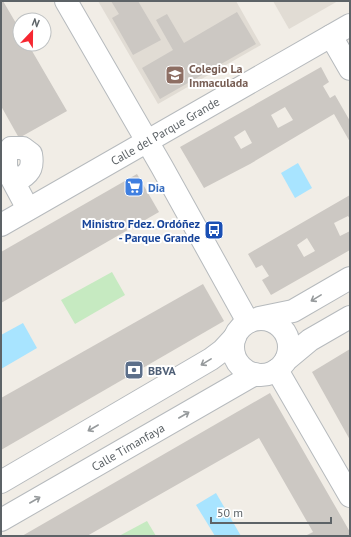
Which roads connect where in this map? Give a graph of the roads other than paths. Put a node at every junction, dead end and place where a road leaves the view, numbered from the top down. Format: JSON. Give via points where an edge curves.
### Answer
{"nodes":[{"id":1,"x":66,"y":1,"type":"edge"},
{"id":2,"x":350,"y":25,"type":"edge"},
{"id":3,"x":331,"y":36,"type":"junction"},
{"id":4,"x":350,"y":69,"type":"edge"},
{"id":5,"x":147,"y":141,"type":"junction"},
{"id":6,"x":21,"y":178,"type":"dead end"},
{"id":7,"x":28,"y":209,"type":"junction"},
{"id":8,"x":1,"y":225,"type":"edge"},
{"id":9,"x":350,"y":278,"type":"edge"},
{"id":10,"x":350,"y":317,"type":"edge"},
{"id":11,"x":247,"y":326,"type":"junction"},
{"id":12,"x":282,"y":365,"type":"junction"},
{"id":13,"x":255,"y":374,"type":"junction"},
{"id":14,"x":1,"y":482,"type":"edge"},
{"id":15,"x":350,"y":496,"type":"edge"},
{"id":16,"x":1,"y":520,"type":"edge"}],
"edges":[{"from":1,"to":5,"type":"street"},
{"from":2,"to":3,"type":"street","name":"Calle del Parque Grande"},
{"from":3,"to":4,"type":"street"},
{"from":3,"to":5,"type":"street","name":"Calle del Parque Grande"},
{"from":5,"to":7,"type":"street","name":"Calle del Parque Grande"},
{"from":5,"to":11,"type":"street"},
{"from":6,"to":7,"type":"street","via":[[29,174],[33,164],[32,154],[23,148],[11,148],[6,156],[6,168]]},
{"from":7,"to":8,"type":"street","name":"Calle del Parque Grande"},
{"from":9,"to":11,"type":"street","one_way":true,"via":[[293,311]]},
{"from":10,"to":12,"type":"street","via":[[310,340]]},
{"from":11,"to":12,"type":"street","via":[[271,320],[281,326],[288,336],[290,348]]},
{"from":11,"to":13,"type":"street","via":[[233,346],[234,356],[246,371]]},
{"from":11,"to":14,"type":"street","one_way":true,"via":[[211,359]]},
{"from":12,"to":13,"type":"street","via":[[267,374]]},
{"from":12,"to":15,"type":"street"},
{"from":16,"to":13,"type":"street","name":"Calle Timanfaya","one_way":true}]}
